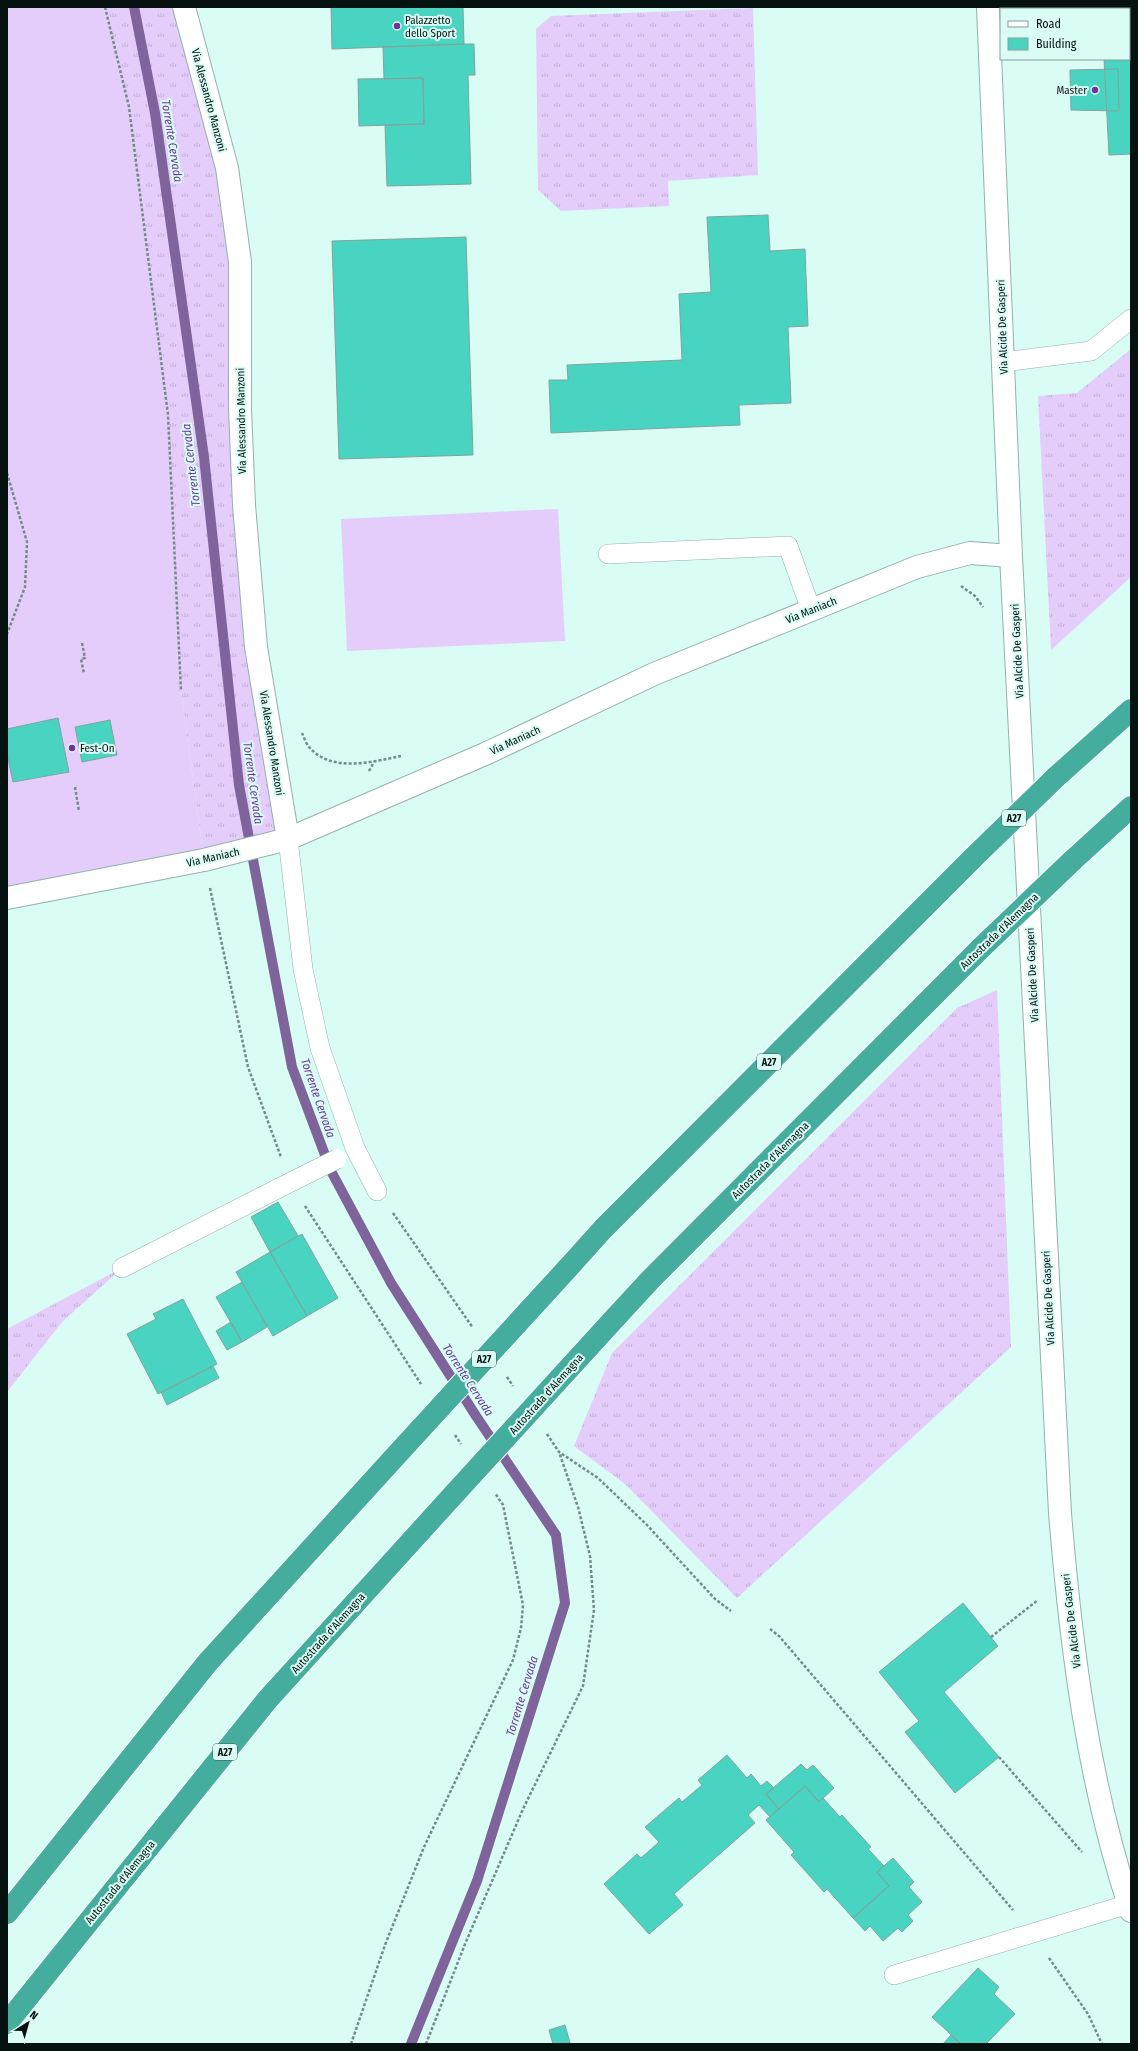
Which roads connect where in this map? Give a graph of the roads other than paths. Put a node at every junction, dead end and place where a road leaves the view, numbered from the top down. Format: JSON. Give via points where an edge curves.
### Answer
{"nodes":[{"id":1,"x":184,"y":7,"type":"edge"},
{"id":2,"x":988,"y":7,"type":"edge"},
{"id":3,"x":1131,"y":319,"type":"edge"},
{"id":4,"x":1003,"y":362,"type":"junction"},
{"id":5,"x":608,"y":554,"type":"dead end"},
{"id":6,"x":1011,"y":556,"type":"junction"},
{"id":7,"x":811,"y":610,"type":"junction"},
{"id":8,"x":1131,"y":710,"type":"edge"},
{"id":9,"x":1131,"y":807,"type":"edge"},
{"id":10,"x":288,"y":839,"type":"junction"},
{"id":11,"x":7,"y":898,"type":"edge"},
{"id":12,"x":355,"y":1148,"type":"junction"},
{"id":13,"x":378,"y":1191,"type":"dead end"},
{"id":14,"x":122,"y":1268,"type":"dead end"},
{"id":15,"x":1130,"y":1908,"type":"edge"},
{"id":16,"x":7,"y":1913,"type":"edge"},
{"id":17,"x":894,"y":1975,"type":"dead end"},
{"id":18,"x":7,"y":2023,"type":"edge"}],
"edges":[{"from":1,"to":10,"type":"street","name":"Via Alessandro Manzoni","via":[[227,168],[240,262],[240,409],[244,505],[256,647]]},
{"from":2,"to":4,"type":"street","name":"Via Alcide De Gasperi"},
{"from":3,"to":4,"type":"lane","via":[[1091,351]]},
{"from":4,"to":6,"type":"street","name":"Via Alcide De Gasperi"},
{"from":5,"to":7,"type":"lane","via":[[788,546]]},
{"from":6,"to":7,"type":"street","name":"Via Maniach","via":[[970,553],[950,557],[917,567]]},
{"from":6,"to":15,"type":"street","name":"Via Alcide De Gasperi","via":[[1054,1418],[1068,1614],[1088,1749],[1106,1825]]},
{"from":7,"to":10,"type":"street","name":"Via Maniach","via":[[654,674],[485,754]]},
{"from":8,"to":16,"type":"highway","number":"A27","bridge":true,"via":[[1055,778],[973,858],[603,1229],[208,1662]]},
{"from":9,"to":18,"type":"highway","name":"Autostrada d'Alemagna","number":"A27","bridge":true,"via":[[982,947],[615,1318],[268,1699]]},
{"from":10,"to":11,"type":"street","name":"Via Maniach","via":[[219,856]]},
{"from":10,"to":12,"type":"lane","via":[[302,970],[320,1048]]},
{"from":12,"to":13,"type":"lane"},
{"from":12,"to":14,"type":"lane","bridge":true},
{"from":15,"to":17,"type":"lane"}]}
